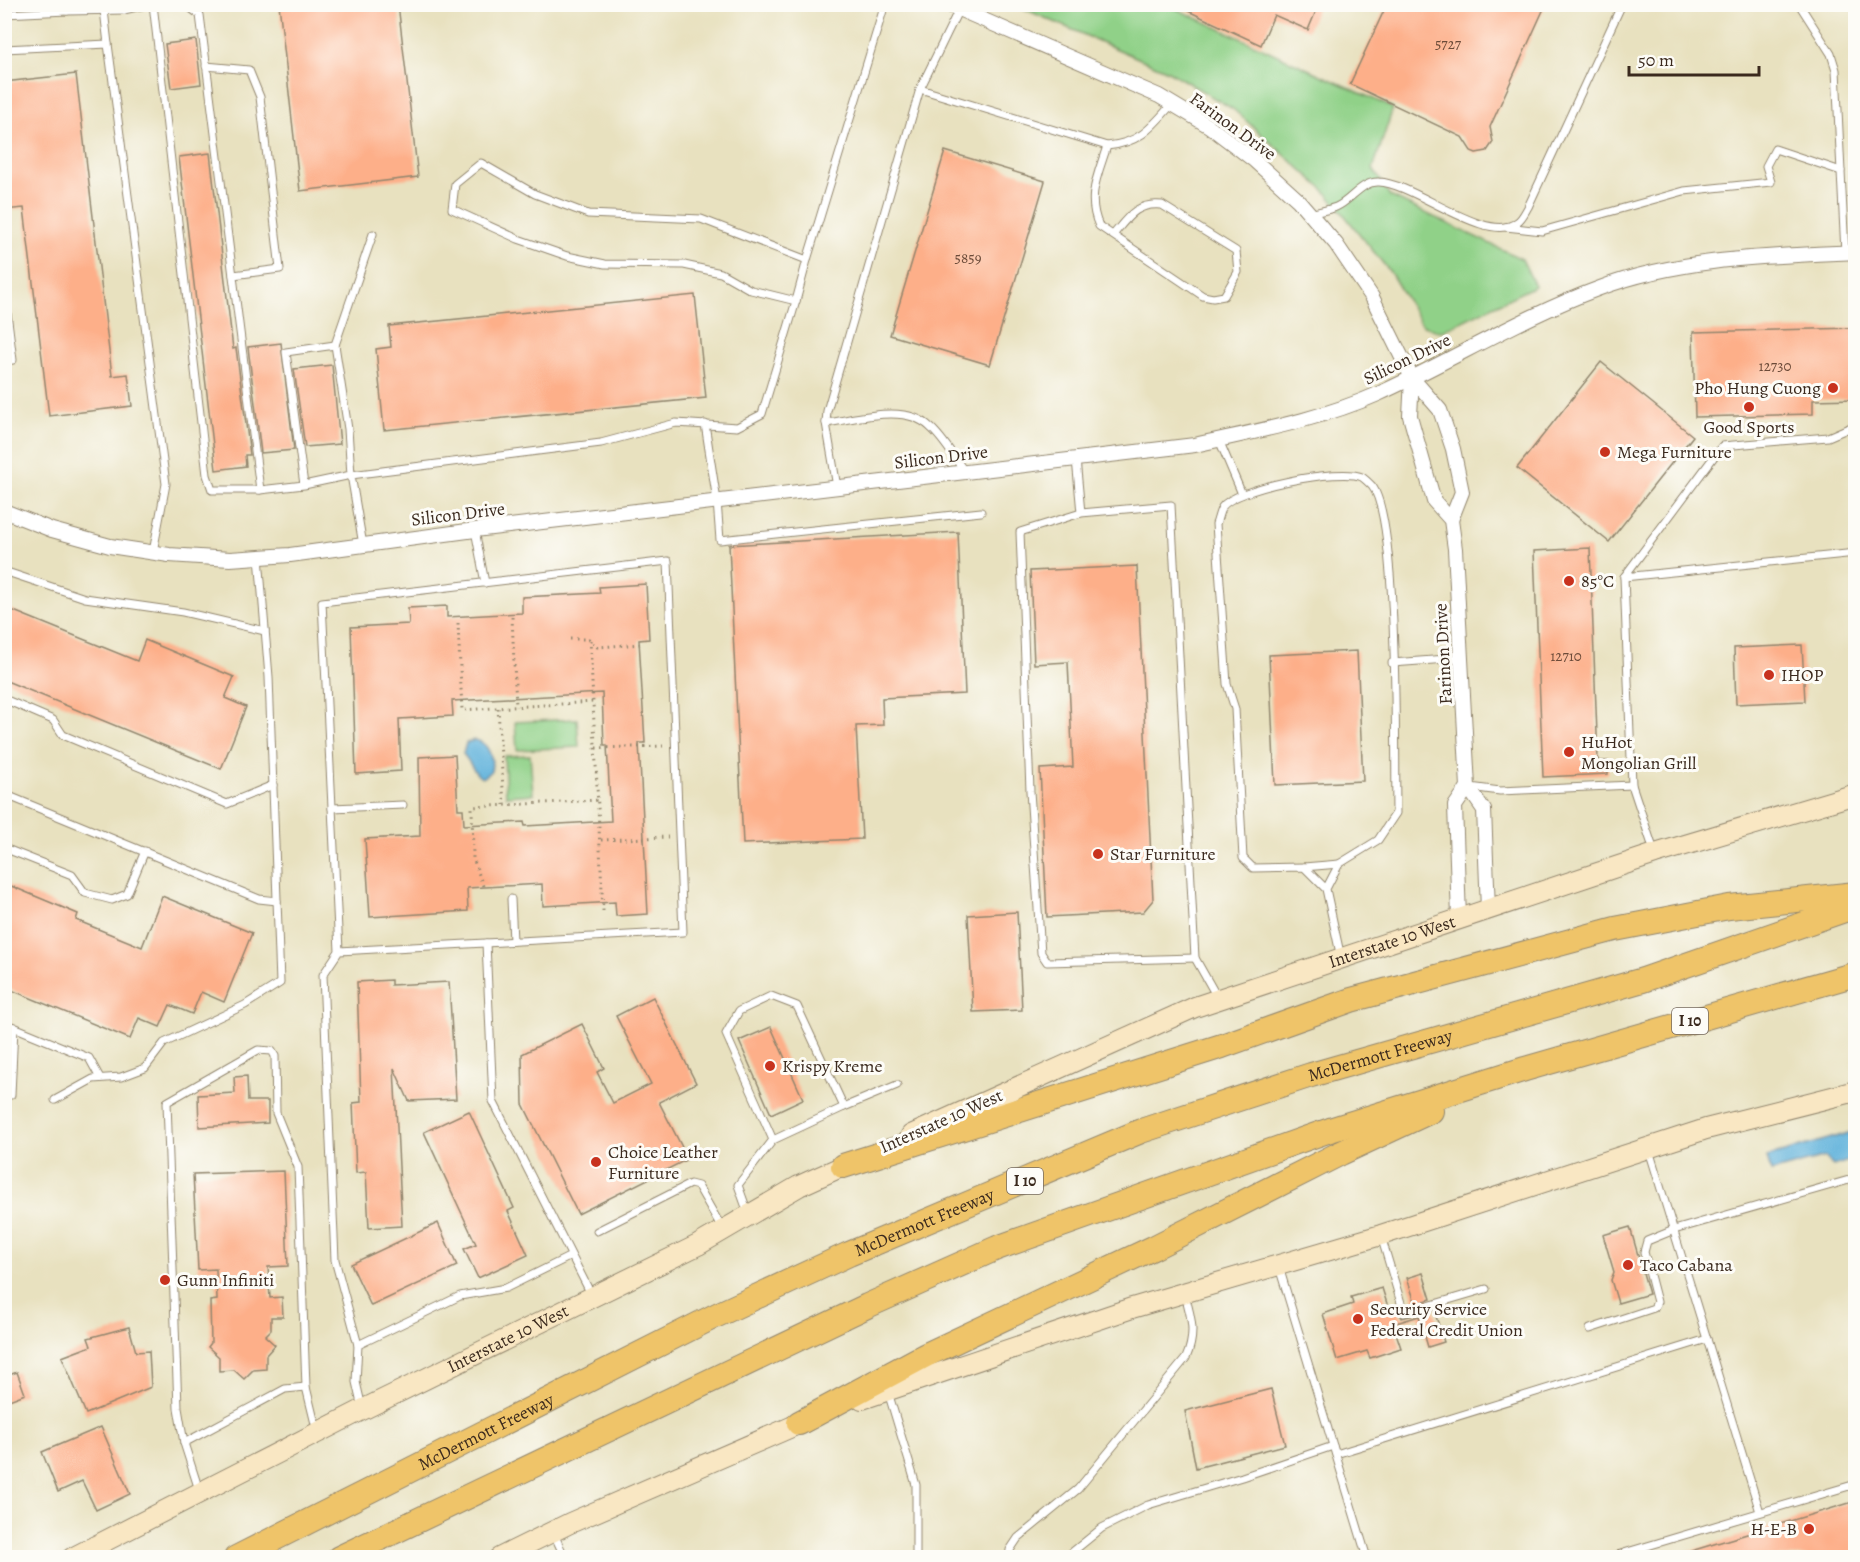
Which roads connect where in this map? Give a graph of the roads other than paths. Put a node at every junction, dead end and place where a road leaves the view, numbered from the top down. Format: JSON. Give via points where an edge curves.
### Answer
{"nodes":[{"id":1,"x":116,"y":4,"type":"edge"},
{"id":2,"x":151,"y":4,"type":"edge"},
{"id":3,"x":185,"y":4,"type":"edge"},
{"id":4,"x":885,"y":4,"type":"edge"},
{"id":5,"x":1622,"y":4,"type":"edge"},
{"id":6,"x":1799,"y":4,"type":"edge"},
{"id":7,"x":958,"y":6,"type":"edge"},
{"id":8,"x":67,"y":8,"type":"edge"},
{"id":9,"x":104,"y":10,"type":"junction"},
{"id":10,"x":124,"y":10,"type":"junction"},
{"id":11,"x":4,"y":14,"type":"edge"},
{"id":12,"x":108,"y":44,"type":"junction"},
{"id":13,"x":4,"y":49,"type":"edge"},
{"id":14,"x":206,"y":66,"type":"junction"},
{"id":15,"x":920,"y":88,"type":"junction"},
{"id":16,"x":1172,"y":104,"type":"junction"},
{"id":17,"x":1107,"y":146,"type":"junction"},
{"id":18,"x":1841,"y":171,"type":"junction"},
{"id":19,"x":1309,"y":214,"type":"junction"},
{"id":20,"x":1506,"y":227,"type":"junction"},
{"id":21,"x":373,"y":234,"type":"dead end"},
{"id":22,"x":1113,"y":235,"type":"junction"},
{"id":23,"x":1850,"y":253,"type":"edge"},
{"id":24,"x":807,"y":260,"type":"junction"},
{"id":25,"x":233,"y":275,"type":"junction"},
{"id":26,"x":4,"y":289,"type":"edge"},
{"id":27,"x":796,"y":301,"type":"junction"},
{"id":28,"x":335,"y":345,"type":"junction"},
{"id":29,"x":4,"y":362,"type":"edge"},
{"id":30,"x":1412,"y":378,"type":"junction"},
{"id":31,"x":826,"y":423,"type":"junction"},
{"id":32,"x":705,"y":424,"type":"junction"},
{"id":33,"x":1856,"y":425,"type":"edge"},
{"id":34,"x":1219,"y":440,"type":"junction"},
{"id":35,"x":1076,"y":459,"type":"junction"},
{"id":36,"x":965,"y":472,"type":"junction"},
{"id":37,"x":351,"y":475,"type":"junction"},
{"id":38,"x":304,"y":485,"type":"junction"},
{"id":39,"x":837,"y":487,"type":"junction"},
{"id":40,"x":260,"y":490,"type":"junction"},
{"id":41,"x":1242,"y":494,"type":"junction"},
{"id":42,"x":717,"y":501,"type":"junction"},
{"id":43,"x":4,"y":512,"type":"edge"},
{"id":44,"x":981,"y":512,"type":"dead end"},
{"id":45,"x":1082,"y":513,"type":"junction"},
{"id":46,"x":1451,"y":520,"type":"junction"},
{"id":47,"x":476,"y":530,"type":"junction"},
{"id":48,"x":363,"y":545,"type":"junction"},
{"id":49,"x":153,"y":552,"type":"junction"},
{"id":50,"x":1856,"y":553,"type":"edge"},
{"id":51,"x":259,"y":557,"type":"junction"},
{"id":52,"x":4,"y":571,"type":"edge"},
{"id":53,"x":1624,"y":578,"type":"junction"},
{"id":54,"x":485,"y":583,"type":"junction"},
{"id":55,"x":265,"y":631,"type":"junction"},
{"id":56,"x":1461,"y":657,"type":"junction"},
{"id":57,"x":1392,"y":663,"type":"junction"},
{"id":58,"x":4,"y":699,"type":"edge"},
{"id":59,"x":273,"y":785,"type":"junction"},
{"id":60,"x":1632,"y":785,"type":"junction"},
{"id":61,"x":1468,"y":787,"type":"junction"},
{"id":62,"x":4,"y":794,"type":"edge"},
{"id":63,"x":1856,"y":794,"type":"edge"},
{"id":64,"x":403,"y":805,"type":"dead end"},
{"id":65,"x":332,"y":808,"type":"junction"},
{"id":66,"x":4,"y":848,"type":"edge"},
{"id":67,"x":145,"y":851,"type":"junction"},
{"id":68,"x":1655,"y":854,"type":"junction"},
{"id":69,"x":1339,"y":864,"type":"junction"},
{"id":70,"x":1304,"y":867,"type":"junction"},
{"id":71,"x":1326,"y":889,"type":"junction"},
{"id":72,"x":1856,"y":894,"type":"edge"},
{"id":73,"x":511,"y":899,"type":"dead end"},
{"id":74,"x":277,"y":901,"type":"junction"},
{"id":75,"x":1856,"y":906,"type":"edge"},
{"id":76,"x":1488,"y":909,"type":"junction"},
{"id":77,"x":1459,"y":918,"type":"junction"},
{"id":78,"x":513,"y":941,"type":"junction"},
{"id":79,"x":486,"y":943,"type":"junction"},
{"id":80,"x":339,"y":951,"type":"junction"},
{"id":81,"x":1195,"y":958,"type":"junction"},
{"id":82,"x":1341,"y":960,"type":"junction"},
{"id":83,"x":1856,"y":974,"type":"edge"},
{"id":84,"x":1218,"y":999,"type":"junction"},
{"id":85,"x":4,"y":1023,"type":"edge"},
{"id":86,"x":14,"y":1027,"type":"junction"},
{"id":87,"x":1526,"y":1069,"type":"junction"},
{"id":88,"x":100,"y":1078,"type":"junction"},
{"id":89,"x":897,"y":1085,"type":"dead end"},
{"id":90,"x":1856,"y":1091,"type":"edge"},
{"id":91,"x":11,"y":1095,"type":"dead end"},
{"id":92,"x":55,"y":1100,"type":"dead end"},
{"id":93,"x":844,"y":1107,"type":"junction"},
{"id":94,"x":773,"y":1140,"type":"junction"},
{"id":95,"x":1649,"y":1148,"type":"junction"},
{"id":96,"x":843,"y":1166,"type":"junction"},
{"id":97,"x":1856,"y":1178,"type":"edge"},
{"id":98,"x":749,"y":1215,"type":"junction"},
{"id":99,"x":1674,"y":1230,"type":"junction"},
{"id":100,"x":723,"y":1231,"type":"junction"},
{"id":101,"x":597,"y":1232,"type":"dead end"},
{"id":102,"x":1381,"y":1235,"type":"junction"},
{"id":103,"x":571,"y":1256,"type":"junction"},
{"id":104,"x":1278,"y":1264,"type":"junction"},
{"id":105,"x":1486,"y":1289,"type":"dead end"},
{"id":106,"x":1184,"y":1293,"type":"junction"},
{"id":107,"x":592,"y":1297,"type":"junction"},
{"id":108,"x":1590,"y":1329,"type":"dead end"},
{"id":109,"x":1707,"y":1339,"type":"junction"},
{"id":110,"x":358,"y":1346,"type":"junction"},
{"id":111,"x":306,"y":1387,"type":"junction"},
{"id":112,"x":887,"y":1389,"type":"junction"},
{"id":113,"x":362,"y":1410,"type":"junction"},
{"id":114,"x":799,"y":1423,"type":"junction"},
{"id":115,"x":317,"y":1433,"type":"junction"},
{"id":116,"x":184,"y":1443,"type":"junction"},
{"id":117,"x":1333,"y":1446,"type":"junction"},
{"id":118,"x":1336,"y":1454,"type":"junction"},
{"id":119,"x":1856,"y":1484,"type":"edge"},
{"id":120,"x":200,"y":1493,"type":"junction"},
{"id":121,"x":1760,"y":1512,"type":"junction"},
{"id":122,"x":553,"y":1531,"type":"junction"},
{"id":123,"x":72,"y":1557,"type":"edge"},
{"id":124,"x":236,"y":1557,"type":"edge"},
{"id":125,"x":339,"y":1557,"type":"edge"},
{"id":126,"x":499,"y":1557,"type":"edge"},
{"id":127,"x":565,"y":1557,"type":"edge"},
{"id":128,"x":916,"y":1557,"type":"edge"},
{"id":129,"x":1009,"y":1557,"type":"edge"},
{"id":130,"x":1065,"y":1557,"type":"edge"},
{"id":131,"x":1367,"y":1557,"type":"edge"},
{"id":132,"x":1607,"y":1557,"type":"edge"}],
"edges":[{"from":1,"to":10,"type":"lane"},
{"from":2,"to":10,"type":"lane"},
{"from":2,"to":40,"type":"lane","via":[[207,475],[212,490]]},
{"from":3,"to":14,"type":"lane","via":[[200,15]]},
{"from":4,"to":24,"type":"lane"},
{"from":5,"to":20,"type":"lane","via":[[1528,207],[1518,222]]},
{"from":6,"to":18,"type":"lane","via":[[1831,54],[1836,70]]},
{"from":7,"to":15,"type":"lane"},
{"from":7,"to":16,"type":"street","name":"Farinon Drive"},
{"from":8,"to":9,"type":"lane"},
{"from":8,"to":11,"type":"lane"},
{"from":9,"to":10,"type":"lane"},
{"from":9,"to":12,"type":"lane"},
{"from":12,"to":13,"type":"lane"},
{"from":12,"to":49,"type":"lane","via":[[166,484]]},
{"from":14,"to":25,"type":"lane"},
{"from":14,"to":25,"type":"lane","via":[[249,70],[260,97],[280,269]]},
{"from":15,"to":17,"type":"lane"},
{"from":15,"to":31,"type":"lane"},
{"from":16,"to":17,"type":"lane","via":[[1151,128],[1127,144]]},
{"from":16,"to":19,"type":"street","name":"Farinon Drive","via":[[1255,161]]},
{"from":17,"to":22,"type":"lane","via":[[1092,197],[1092,211],[1100,226]]},
{"from":18,"to":20,"type":"lane","via":[[1776,149],[1766,166],[1771,182],[1684,191],[1542,231]]},
{"from":18,"to":23,"type":"lane"},
{"from":19,"to":20,"type":"lane","via":[[1338,206],[1355,191],[1378,182],[1489,226]]},
{"from":19,"to":30,"type":"street","name":"Farinon Drive","via":[[1336,244],[1372,297]]},
{"from":21,"to":28,"type":"lane"},
{"from":22,"to":22,"type":"lane","via":[[1203,296],[1224,296],[1238,272],[1236,250],[1162,205],[1148,203],[1134,210]]},
{"from":23,"to":30,"type":"street","name":"Silicon Drive","via":[[1714,262],[1601,287],[1516,324]]},
{"from":24,"to":27,"type":"lane"},
{"from":24,"to":27,"type":"lane","via":[[701,219],[588,214],[535,194],[481,163],[455,184],[452,209],[567,256],[605,264],[684,265],[721,273],[751,290]]},
{"from":25,"to":40,"type":"lane"},
{"from":26,"to":29,"type":"lane","via":[[13,360]]},
{"from":27,"to":32,"type":"lane","via":[[762,414],[737,427]]},
{"from":28,"to":37,"type":"lane"},
{"from":28,"to":38,"type":"lane","via":[[286,352]]},
{"from":30,"to":34,"type":"street","name":"Silicon Drive","via":[[1321,416]]},
{"from":30,"to":46,"type":"street","name":"Farinon Drive","via":[[1410,416],[1434,501]]},
{"from":30,"to":46,"type":"street","name":"Farinon Drive","via":[[1440,410],[1453,449],[1462,492]]},
{"from":31,"to":36,"type":"lane","via":[[892,414],[915,416],[931,427]]},
{"from":31,"to":39,"type":"lane"},
{"from":32,"to":37,"type":"lane","via":[[676,423],[601,443]]},
{"from":32,"to":42,"type":"lane"},
{"from":33,"to":53,"type":"lane","via":[[1828,437],[1722,446]]},
{"from":34,"to":35,"type":"street","name":"Silicon Drive"},
{"from":34,"to":41,"type":"lane"},
{"from":35,"to":36,"type":"street","name":"Silicon Drive"},
{"from":35,"to":45,"type":"lane"},
{"from":36,"to":39,"type":"street","name":"Silicon Drive"},
{"from":37,"to":38,"type":"lane"},
{"from":37,"to":48,"type":"lane"},
{"from":38,"to":40,"type":"lane"},
{"from":39,"to":42,"type":"street","name":"Silicon Drive"},
{"from":41,"to":57,"type":"lane","via":[[1328,475],[1361,477],[1373,487],[1380,504],[1391,568]]},
{"from":41,"to":70,"type":"lane","via":[[1223,506],[1216,524],[1227,684],[1235,709],[1243,858],[1252,868]]},
{"from":42,"to":44,"type":"lane","via":[[720,540]]},
{"from":42,"to":47,"type":"street","name":"Silicon Drive"},
{"from":43,"to":49,"type":"street","name":"Silicon Drive","via":[[61,533]]},
{"from":45,"to":81,"type":"lane","via":[[1171,505]]},
{"from":45,"to":81,"type":"lane","via":[[1020,532],[1041,953],[1047,962]]},
{"from":46,"to":56,"type":"street","name":"Farinon Drive"},
{"from":47,"to":48,"type":"street","name":"Silicon Drive"},
{"from":47,"to":54,"type":"lane"},
{"from":48,"to":51,"type":"street","name":"Silicon Drive"},
{"from":49,"to":51,"type":"street","name":"Silicon Drive","via":[[230,559]]},
{"from":50,"to":53,"type":"lane"},
{"from":51,"to":55,"type":"lane"},
{"from":52,"to":55,"type":"lane","via":[[85,598],[183,612]]},
{"from":53,"to":60,"type":"lane"},
{"from":54,"to":65,"type":"lane","via":[[322,602]]},
{"from":54,"to":78,"type":"lane","via":[[668,561],[683,932]]},
{"from":55,"to":59,"type":"lane"},
{"from":56,"to":57,"type":"lane"},
{"from":56,"to":61,"type":"street","name":"Farinon Drive"},
{"from":57,"to":69,"type":"lane","via":[[1396,813],[1378,840]]},
{"from":58,"to":59,"type":"lane","via":[[53,720],[63,735],[227,804]]},
{"from":59,"to":74,"type":"lane"},
{"from":60,"to":61,"type":"lane","via":[[1500,791]]},
{"from":60,"to":68,"type":"lane"},
{"from":61,"to":76,"type":"street","name":"Farinon Drive","via":[[1484,810]]},
{"from":61,"to":77,"type":"street","name":"Farinon Drive","via":[[1455,806]]},
{"from":62,"to":67,"type":"lane"},
{"from":63,"to":68,"type":"main road","name":"Interstate 10 West"},
{"from":64,"to":65,"type":"lane"},
{"from":65,"to":80,"type":"lane"},
{"from":66,"to":67,"type":"lane","via":[[72,874],[85,893],[112,900],[127,894]]},
{"from":67,"to":74,"type":"lane","via":[[259,899]]},
{"from":68,"to":76,"type":"main road","name":"Interstate 10 West"},
{"from":69,"to":70,"type":"lane"},
{"from":69,"to":71,"type":"lane"},
{"from":70,"to":71,"type":"lane"},
{"from":71,"to":82,"type":"lane"},
{"from":72,"to":96,"type":"highway","via":[[1729,908],[1615,929],[1351,1000],[1222,1046]]},
{"from":73,"to":78,"type":"lane"},
{"from":74,"to":88,"type":"lane","via":[[280,983],[245,1005],[164,1043],[146,1068],[121,1077]]},
{"from":75,"to":124,"type":"highway","name":"McDermott Freeway","number":"I 10","via":[[1643,980],[1311,1075],[1141,1131],[849,1254],[717,1315]]},
{"from":76,"to":77,"type":"main road","name":"Interstate 10 West"},
{"from":77,"to":82,"type":"main road","name":"Interstate 10 West"},
{"from":78,"to":79,"type":"lane"},
{"from":79,"to":80,"type":"lane"},
{"from":79,"to":103,"type":"lane","via":[[492,1101]]},
{"from":80,"to":110,"type":"lane","via":[[323,975],[335,1260]]},
{"from":81,"to":84,"type":"lane"},
{"from":82,"to":84,"type":"main road","name":"Interstate 10 West"},
{"from":83,"to":87,"type":"highway","number":"I 10"},
{"from":84,"to":96,"type":"main road","name":"Interstate 10 West"},
{"from":85,"to":86,"type":"lane"},
{"from":86,"to":88,"type":"lane","via":[[89,1058]]},
{"from":86,"to":91,"type":"lane"},
{"from":87,"to":114,"type":"highway","via":[[1341,1153],[1153,1248],[926,1355]]},
{"from":87,"to":125,"type":"highway","number":"I 10","via":[[1330,1130],[997,1248]]},
{"from":88,"to":92,"type":"lane"},
{"from":89,"to":93,"type":"lane"},
{"from":90,"to":95,"type":"main road","via":[[1706,1129]]},
{"from":93,"to":94,"type":"lane"},
{"from":93,"to":94,"type":"lane","via":[[797,1006],[771,996],[739,1011],[726,1034]]},
{"from":94,"to":98,"type":"lane","via":[[738,1185]]},
{"from":95,"to":99,"type":"lane"},
{"from":95,"to":102,"type":"main road"},
{"from":96,"to":98,"type":"main road","name":"Interstate 10 West"},
{"from":97,"to":99,"type":"lane"},
{"from":98,"to":100,"type":"main road","name":"Interstate 10 West"},
{"from":99,"to":108,"type":"lane","via":[[1647,1241],[1644,1252],[1657,1302],[1654,1308]]},
{"from":99,"to":109,"type":"lane"},
{"from":100,"to":101,"type":"lane","via":[[698,1186],[690,1184]]},
{"from":100,"to":107,"type":"main road","name":"Interstate 10 West"},
{"from":102,"to":104,"type":"main road"},
{"from":102,"to":105,"type":"lane","via":[[1404,1313]]},
{"from":103,"to":107,"type":"lane"},
{"from":103,"to":110,"type":"lane","via":[[506,1288],[460,1296]]},
{"from":104,"to":106,"type":"main road"},
{"from":104,"to":117,"type":"lane"},
{"from":106,"to":112,"type":"main road"},
{"from":106,"to":129,"type":"lane","via":[[1194,1326],[1193,1343],[1186,1358],[1078,1489],[1018,1538]]},
{"from":107,"to":113,"type":"main road","name":"Interstate 10 West"},
{"from":109,"to":118,"type":"lane"},
{"from":109,"to":121,"type":"lane"},
{"from":110,"to":113,"type":"lane","via":[[356,1382]]},
{"from":111,"to":115,"type":"lane"},
{"from":111,"to":116,"type":"lane","via":[[285,1389]]},
{"from":111,"to":116,"type":"lane","via":[[297,1167],[276,1113],[275,1056],[272,1051],[258,1050],[167,1102],[178,1408]]},
{"from":112,"to":114,"type":"main road"},
{"from":112,"to":128,"type":"lane","via":[[916,1485]]},
{"from":113,"to":115,"type":"main road","name":"Interstate 10 West"},
{"from":114,"to":122,"type":"main road"},
{"from":115,"to":120,"type":"main road","name":"Interstate 10 West"},
{"from":116,"to":120,"type":"lane"},
{"from":117,"to":118,"type":"lane"},
{"from":117,"to":130,"type":"lane","via":[[1148,1505],[1102,1528]]},
{"from":118,"to":131,"type":"lane"},
{"from":119,"to":121,"type":"lane"},
{"from":120,"to":123,"type":"main road","name":"Interstate 10 West"},
{"from":121,"to":132,"type":"lane"},
{"from":122,"to":126,"type":"main road"},
{"from":122,"to":127,"type":"lane"}]}
